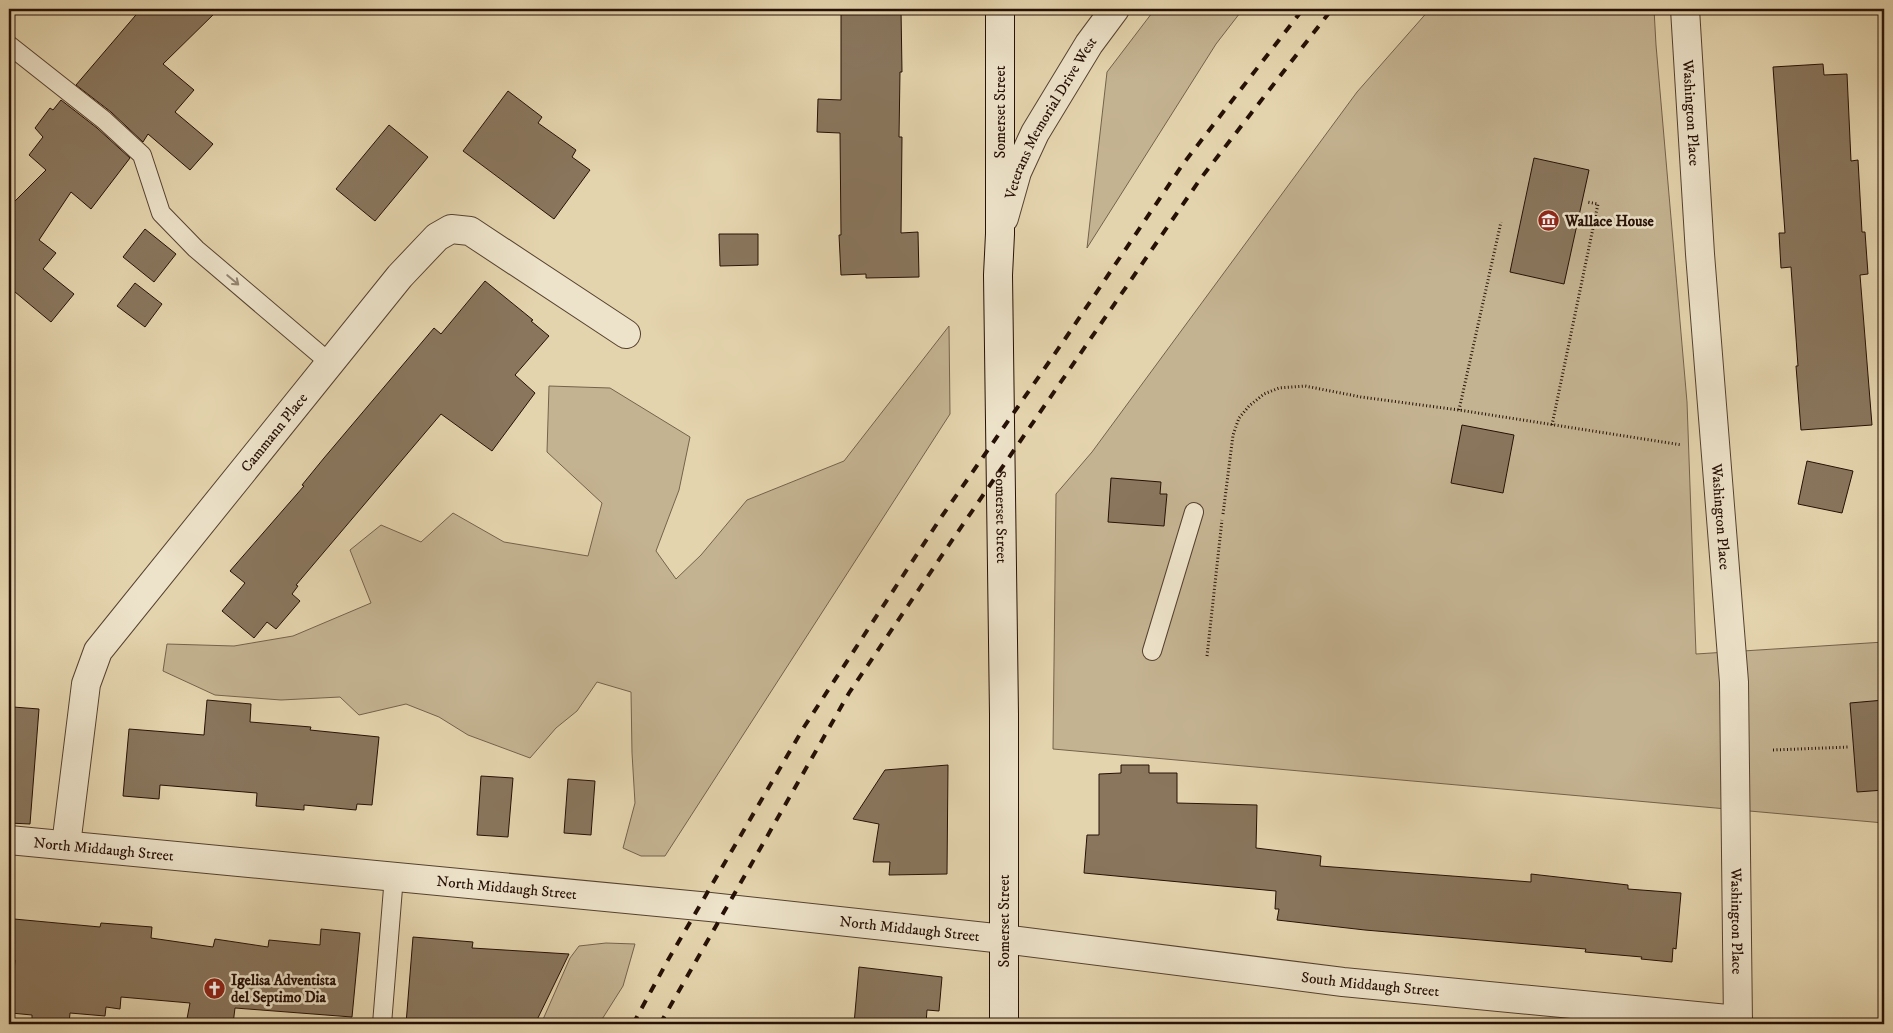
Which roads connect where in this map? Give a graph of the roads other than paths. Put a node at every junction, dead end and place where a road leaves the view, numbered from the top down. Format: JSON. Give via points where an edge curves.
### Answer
{"nodes":[{"id":1,"x":1000,"y":9,"type":"edge"},
{"id":2,"x":1115,"y":9,"type":"edge"},
{"id":3,"x":1685,"y":9,"type":"edge"},
{"id":4,"x":9,"y":46,"type":"edge"},
{"id":5,"x":1000,"y":234,"type":"junction"},
{"id":6,"x":626,"y":334,"type":"dead end"},
{"id":7,"x":330,"y":363,"type":"junction"},
{"id":8,"x":1194,"y":512,"type":"dead end"},
{"id":9,"x":1152,"y":651,"type":"dead end"},
{"id":10,"x":9,"y":840,"type":"edge"},
{"id":11,"x":66,"y":845,"type":"junction"},
{"id":12,"x":394,"y":876,"type":"junction"},
{"id":13,"x":1004,"y":939,"type":"junction"},
{"id":14,"x":1738,"y":1022,"type":"edge"},
{"id":15,"x":382,"y":1024,"type":"edge"},
{"id":16,"x":1004,"y":1024,"type":"edge"}],
"edges":[{"from":1,"to":5,"type":"street","name":"Somerset Street"},
{"from":2,"to":5,"type":"street","name":"Veterans Memorial Drive West","via":[[1089,44],[1035,132],[1017,172]]},
{"from":3,"to":14,"type":"street","name":"Washington Place","via":[[1700,254],[1734,682]]},
{"from":4,"to":7,"type":"lane","one_way":true,"via":[[104,120],[142,155],[161,214],[196,249]]},
{"from":5,"to":13,"type":"street","name":"Somerset Street"},
{"from":6,"to":7,"type":"street","name":"Cammann Place","via":[[470,231],[451,229],[437,237],[400,276]]},
{"from":7,"to":11,"type":"street","name":"Cammann Place","via":[[98,651],[86,684]]},
{"from":8,"to":9,"type":"lane"},
{"from":10,"to":11,"type":"street","name":"North Middaugh Street"},
{"from":11,"to":12,"type":"street","name":"North Middaugh Street"},
{"from":12,"to":13,"type":"street","name":"North Middaugh Street"},
{"from":12,"to":15,"type":"lane"},
{"from":13,"to":14,"type":"street","name":"South Middaugh Street","via":[[1343,982]]},
{"from":13,"to":16,"type":"street","name":"Somerset Street"}]}
